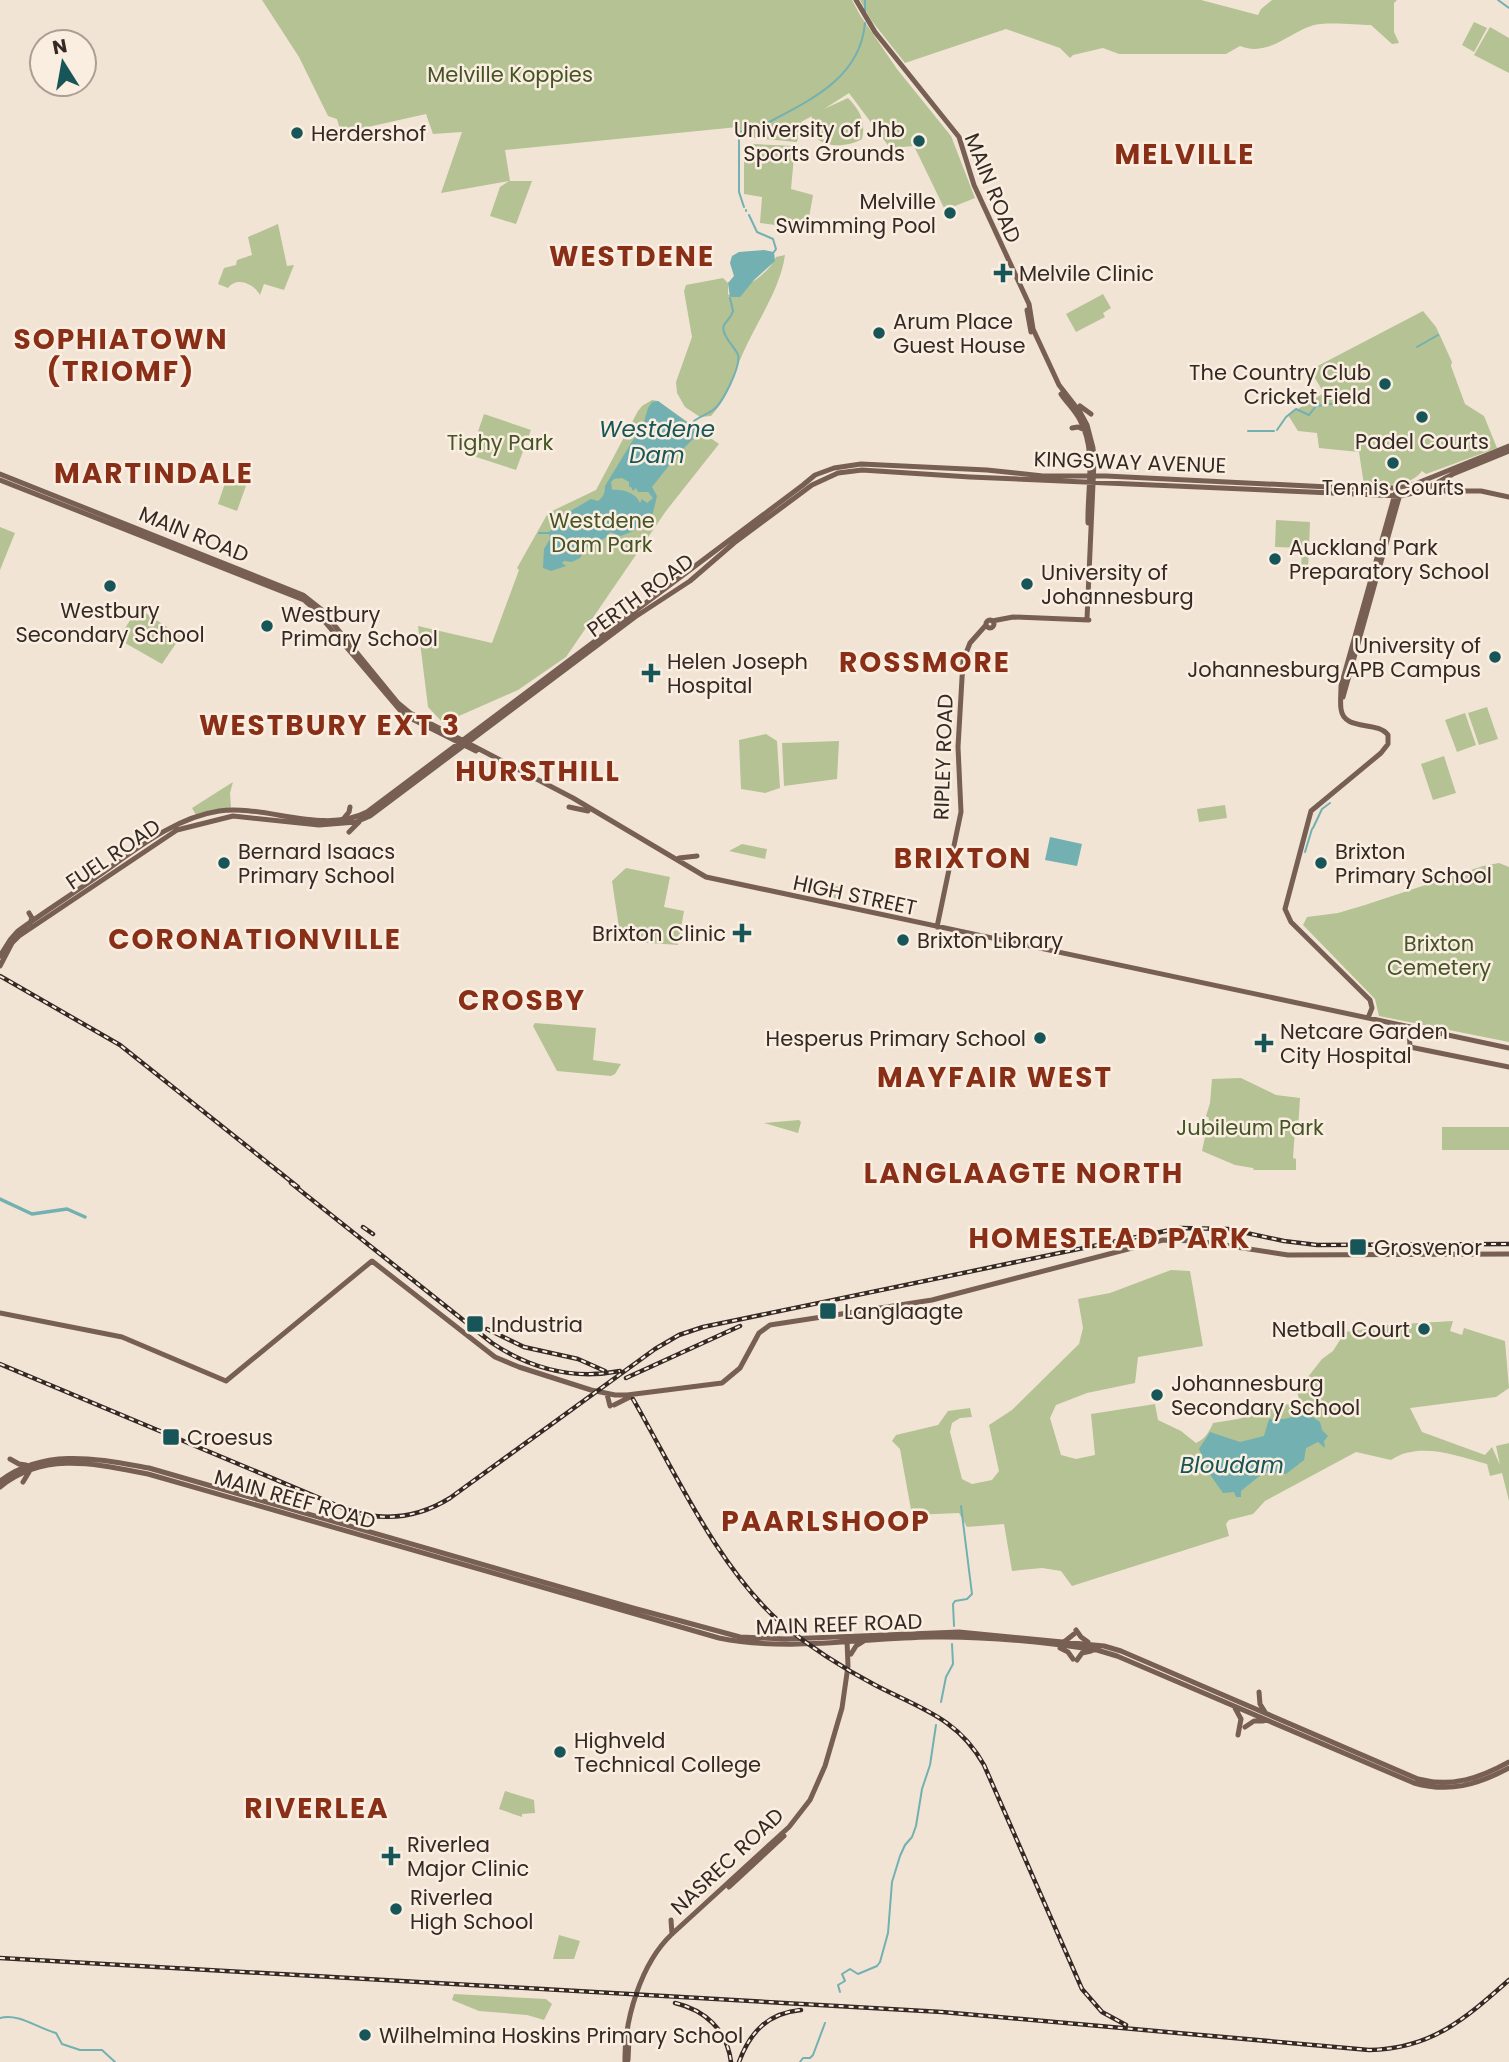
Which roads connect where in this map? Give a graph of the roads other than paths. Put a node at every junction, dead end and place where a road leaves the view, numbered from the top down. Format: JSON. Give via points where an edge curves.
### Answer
{"nodes":[{"id":1,"x":855,"y":0,"type":"edge"},
{"id":2,"x":1032,"y":330,"type":"junction"},
{"id":3,"x":1072,"y":401,"type":"junction"},
{"id":4,"x":1072,"y":428,"type":"dead end"},
{"id":5,"x":1086,"y":428,"type":"junction"},
{"id":6,"x":1509,"y":449,"type":"edge"},
{"id":7,"x":1092,"y":463,"type":"junction"},
{"id":8,"x":1442,"y":472,"type":"junction"},
{"id":9,"x":838,"y":473,"type":"joint"},
{"id":10,"x":815,"y":475,"type":"joint"},
{"id":11,"x":931,"y":475,"type":"junction"},
{"id":12,"x":1077,"y":475,"type":"junction"},
{"id":13,"x":949,"y":476,"type":"junction"},
{"id":14,"x":1106,"y":476,"type":"junction"},
{"id":15,"x":0,"y":477,"type":"edge"},
{"id":16,"x":1311,"y":478,"type":"dead end"},
{"id":17,"x":1092,"y":479,"type":"junction"},
{"id":18,"x":1446,"y":479,"type":"junction"},
{"id":19,"x":1073,"y":482,"type":"junction"},
{"id":20,"x":1107,"y":484,"type":"junction"},
{"id":21,"x":1434,"y":485,"type":"junction"},
{"id":22,"x":1305,"y":486,"type":"junction"},
{"id":23,"x":1397,"y":488,"type":"junction"},
{"id":24,"x":1091,"y":495,"type":"junction"},
{"id":25,"x":1397,"y":496,"type":"junction"},
{"id":26,"x":1509,"y":498,"type":"edge"},
{"id":27,"x":479,"y":734,"type":"junction"},
{"id":28,"x":449,"y":736,"type":"junction"},
{"id":29,"x":464,"y":742,"type":"junction"},
{"id":30,"x":448,"y":750,"type":"junction"},
{"id":31,"x":481,"y":750,"type":"junction"},
{"id":32,"x":569,"y":807,"type":"dead end"},
{"id":33,"x":588,"y":811,"type":"junction"},
{"id":34,"x":362,"y":817,"type":"junction"},
{"id":35,"x":343,"y":821,"type":"junction"},
{"id":36,"x":666,"y":853,"type":"junction"},
{"id":37,"x":697,"y":856,"type":"dead end"},
{"id":38,"x":706,"y":878,"type":"junction"},
{"id":39,"x":29,"y":913,"type":"dead end"},
{"id":40,"x":30,"y":923,"type":"junction"},
{"id":41,"x":936,"y":927,"type":"junction"},
{"id":42,"x":0,"y":956,"type":"edge"},
{"id":43,"x":0,"y":966,"type":"edge"},
{"id":44,"x":1244,"y":993,"type":"junction"},
{"id":45,"x":1365,"y":1021,"type":"junction"},
{"id":46,"x":1409,"y":1028,"type":"junction"},
{"id":47,"x":1509,"y":1048,"type":"edge"},
{"id":48,"x":1509,"y":1068,"type":"edge"},
{"id":49,"x":1509,"y":1254,"type":"edge"},
{"id":50,"x":0,"y":1313,"type":"edge"},
{"id":51,"x":654,"y":1392,"type":"junction"},
{"id":52,"x":605,"y":1393,"type":"junction"},
{"id":53,"x":10,"y":1459,"type":"dead end"},
{"id":54,"x":30,"y":1467,"type":"junction"},
{"id":55,"x":169,"y":1475,"type":"junction"},
{"id":56,"x":10,"y":1480,"type":"junction"},
{"id":57,"x":0,"y":1481,"type":"edge"},
{"id":58,"x":0,"y":1487,"type":"edge"},
{"id":59,"x":245,"y":1496,"type":"junction"},
{"id":60,"x":267,"y":1501,"type":"junction"},
{"id":61,"x":327,"y":1522,"type":"junction"},
{"id":62,"x":437,"y":1554,"type":"junction"},
{"id":63,"x":533,"y":1585,"type":"junction"},
{"id":64,"x":534,"y":1593,"type":"dead end"},
{"id":65,"x":651,"y":1616,"type":"junction"},
{"id":66,"x":663,"y":1620,"type":"junction"},
{"id":67,"x":848,"y":1639,"type":"junction"},
{"id":68,"x":867,"y":1640,"type":"junction"},
{"id":69,"x":831,"y":1642,"type":"junction"},
{"id":70,"x":1064,"y":1642,"type":"junction"},
{"id":71,"x":1091,"y":1644,"type":"junction"},
{"id":72,"x":1054,"y":1646,"type":"junction"},
{"id":73,"x":1097,"y":1650,"type":"junction"},
{"id":74,"x":850,"y":1655,"type":"junction"},
{"id":75,"x":849,"y":1675,"type":"junction"},
{"id":76,"x":1259,"y":1692,"type":"dead end"},
{"id":77,"x":1229,"y":1704,"type":"junction"},
{"id":78,"x":1270,"y":1716,"type":"junction"},
{"id":79,"x":1279,"y":1726,"type":"junction"},
{"id":80,"x":1245,"y":1727,"type":"dead end"},
{"id":81,"x":1238,"y":1735,"type":"dead end"},
{"id":82,"x":1509,"y":1762,"type":"edge"},
{"id":83,"x":1509,"y":1768,"type":"edge"},
{"id":84,"x":671,"y":1920,"type":"dead end"},
{"id":85,"x":672,"y":1934,"type":"junction"},
{"id":86,"x":626,"y":2062,"type":"edge"}],
"edges":[{"from":1,"to":2,"type":"main road","name":"MAIN ROAD","via":[[870,27],[958,139],[972,187],[1026,305]]},
{"from":2,"to":3,"type":"main road"},
{"from":2,"to":5,"type":"main road","via":[[1056,386]]},
{"from":3,"to":5,"type":"main road"},
{"from":3,"to":5,"type":"main road","via":[[1091,416]]},
{"from":4,"to":5,"type":"main road"},
{"from":5,"to":7,"type":"main road"},
{"from":5,"to":7,"type":"main road","via":[[1093,444]]},
{"from":6,"to":8,"type":"main road","name":"KINGSWAY AVENUE"},
{"from":6,"to":18,"type":"main road","name":"KINGSWAY AVENUE"},
{"from":7,"to":12,"type":"main road"},
{"from":7,"to":14,"type":"main road"},
{"from":7,"to":17,"type":"main road"},
{"from":8,"to":18,"type":"main road"},
{"from":8,"to":23,"type":"main road","name":"KINGSWAY AVENUE"},
{"from":9,"to":11,"type":"main road","name":"KINGSWAY AVENUE","via":[[862,470]]},
{"from":9,"to":27,"type":"main road","name":"PERTH ROAD","via":[[808,488],[690,581]]},
{"from":10,"to":12,"type":"main road","name":"KINGSWAY AVENUE","via":[[861,464]]},
{"from":10,"to":29,"type":"main road","name":"PERTH ROAD"},
{"from":11,"to":13,"type":"main road","name":"KINGSWAY AVENUE"},
{"from":11,"to":13,"type":"main road","via":[[938,481]]},
{"from":12,"to":17,"type":"main road","name":"KINGSWAY AVENUE"},
{"from":13,"to":19,"type":"main road","name":"KINGSWAY AVENUE"},
{"from":14,"to":17,"type":"main road","name":"KINGSWAY AVENUE"},
{"from":14,"to":22,"type":"main road","name":"KINGSWAY AVENUE"},
{"from":15,"to":28,"type":"main road","name":"MAIN ROAD","via":[[297,595],[404,715]]},
{"from":16,"to":22,"type":"main road"},
{"from":17,"to":19,"type":"main road","name":"KINGSWAY AVENUE"},
{"from":17,"to":20,"type":"main road","name":"KINGSWAY AVENUE"},
{"from":17,"to":24,"type":"main road"},
{"from":18,"to":21,"type":"main road","name":"KINGSWAY AVENUE"},
{"from":18,"to":26,"type":"main road","via":[[1454,491]]},
{"from":19,"to":24,"type":"main road"},
{"from":20,"to":24,"type":"main road"},
{"from":20,"to":25,"type":"main road","name":"KINGSWAY AVENUE"},
{"from":21,"to":25,"type":"main road","name":"KINGSWAY AVENUE"},
{"from":21,"to":26,"type":"main road","via":[[1450,494]]},
{"from":22,"to":23,"type":"main road","name":"KINGSWAY AVENUE"},
{"from":23,"to":25,"type":"main road"},
{"from":24,"to":41,"type":"main road","name":"RIPLEY ROAD","via":[[1087,620],[1002,619],[979,632],[967,648],[958,747],[961,812]]},
{"from":25,"to":45,"type":"main road","via":[[1341,710],[1346,720],[1382,729],[1388,744],[1311,811],[1286,911],[1289,920],[1368,998],[1372,1005]]},
{"from":27,"to":29,"type":"main road","name":"PERTH ROAD"},
{"from":27,"to":31,"type":"main road"},
{"from":28,"to":29,"type":"main road"},
{"from":28,"to":29,"type":"main road"},
{"from":28,"to":30,"type":"main road"},
{"from":29,"to":30,"type":"main road"},
{"from":29,"to":31,"type":"main road"},
{"from":29,"to":33,"type":"main road"},
{"from":29,"to":34,"type":"main road","via":[[372,815]]},
{"from":30,"to":34,"type":"main road"},
{"from":31,"to":36,"type":"main road"},
{"from":32,"to":33,"type":"main road"},
{"from":33,"to":38,"type":"main road"},
{"from":34,"to":35,"type":"main road","name":"FUEL ROAD"},
{"from":34,"to":35,"type":"main road","via":[[351,808]]},
{"from":34,"to":35,"type":"main road","via":[[349,833]]},
{"from":35,"to":40,"type":"main road","name":"FUEL ROAD","via":[[227,810],[193,817]]},
{"from":35,"to":43,"type":"main road","name":"FUEL ROAD","via":[[316,825],[233,816],[173,832],[19,936]]},
{"from":36,"to":37,"type":"main road","via":[[681,859]]},
{"from":36,"to":38,"type":"main road"},
{"from":38,"to":41,"type":"main road","name":"HIGH STREET"},
{"from":39,"to":40,"type":"main road"},
{"from":40,"to":42,"type":"main road","name":"FUEL ROAD","via":[[11,937]]},
{"from":41,"to":44,"type":"main road","name":"HIGH STREET"},
{"from":44,"to":45,"type":"main road"},
{"from":44,"to":45,"type":"main road"},
{"from":45,"to":46,"type":"main road"},
{"from":46,"to":47,"type":"main road"},
{"from":46,"to":48,"type":"main road","via":[[1410,1047]]},
{"from":49,"to":51,"type":"main road","via":[[1288,1255],[1166,1239],[932,1300],[770,1325],[759,1332],[740,1367],[726,1380]]},
{"from":50,"to":52,"type":"main road","via":[[122,1337],[226,1381],[372,1261],[489,1353]]},
{"from":51,"to":52,"type":"main road"},
{"from":51,"to":52,"type":"main road","via":[[612,1405]]},
{"from":53,"to":54,"type":"main road"},
{"from":54,"to":55,"type":"main road","name":"MAIN REEF ROAD","via":[[71,1457]]},
{"from":54,"to":56,"type":"main road","name":"MAIN REEF ROAD"},
{"from":54,"to":56,"type":"main road","via":[[21,1484]]},
{"from":54,"to":57,"type":"main road","name":"MAIN REEF ROAD"},
{"from":55,"to":59,"type":"main road","name":"MAIN REEF ROAD"},
{"from":55,"to":61,"type":"main road","name":"MAIN REEF ROAD"},
{"from":56,"to":58,"type":"main road","name":"MAIN REEF ROAD"},
{"from":59,"to":60,"type":"main road","name":"MAIN REEF ROAD"},
{"from":59,"to":60,"type":"main road","via":[[261,1488]]},
{"from":60,"to":61,"type":"main road","name":"MAIN REEF ROAD"},
{"from":61,"to":62,"type":"main road","name":"MAIN REEF ROAD"},
{"from":62,"to":63,"type":"main road","name":"MAIN REEF ROAD"},
{"from":62,"to":65,"type":"main road","name":"MAIN REEF ROAD"},
{"from":63,"to":64,"type":"main road"},
{"from":63,"to":65,"type":"main road","name":"MAIN REEF ROAD"},
{"from":65,"to":66,"type":"main road","name":"MAIN REEF ROAD"},
{"from":66,"to":67,"type":"main road","name":"MAIN REEF ROAD","via":[[740,1637]]},
{"from":66,"to":69,"type":"main road","name":"MAIN REEF ROAD","via":[[743,1643]]},
{"from":67,"to":68,"type":"main road","name":"MAIN REEF ROAD"},
{"from":67,"to":69,"type":"main road","name":"MAIN REEF ROAD"},
{"from":67,"to":70,"type":"main road","name":"MAIN REEF ROAD","via":[[959,1632]]},
{"from":67,"to":74,"type":"main road","name":"NASREC ROAD"},
{"from":68,"to":72,"type":"main road","name":"MAIN REEF ROAD","via":[[962,1637]]},
{"from":68,"to":74,"type":"main road"},
{"from":69,"to":74,"type":"main road"},
{"from":70,"to":71,"type":"main road","name":"MAIN REEF ROAD"},
{"from":70,"to":71,"type":"main road","via":[[1075,1632]]},
{"from":71,"to":78,"type":"main road","name":"MAIN REEF ROAD","via":[[1121,1651]]},
{"from":72,"to":73,"type":"main road","name":"MAIN REEF ROAD"},
{"from":72,"to":73,"type":"main road","via":[[1075,1659]]},
{"from":73,"to":77,"type":"main road","name":"MAIN REEF ROAD"},
{"from":74,"to":75,"type":"main road","name":"NASREC ROAD"},
{"from":75,"to":85,"type":"main road","name":"NASREC ROAD","via":[[832,1747],[806,1806],[783,1833]]},
{"from":75,"to":86,"type":"main road","name":"NASREC ROAD","via":[[837,1738],[816,1794],[785,1835],[654,1958],[632,2020]]},
{"from":76,"to":78,"type":"main road","via":[[1260,1704]]},
{"from":77,"to":79,"type":"main road","name":"MAIN REEF ROAD"},
{"from":77,"to":81,"type":"main road","via":[[1240,1716]]},
{"from":78,"to":82,"type":"main road","name":"MAIN REEF ROAD","via":[[1427,1781],[1462,1781]]},
{"from":79,"to":80,"type":"main road","via":[[1259,1721]]},
{"from":79,"to":83,"type":"main road","name":"MAIN REEF ROAD","via":[[1430,1787],[1471,1785]]},
{"from":84,"to":85,"type":"main road"},
{"from":85,"to":86,"type":"main road","name":"NASREC ROAD","via":[[656,1950],[644,1973],[629,2019]]}]}
